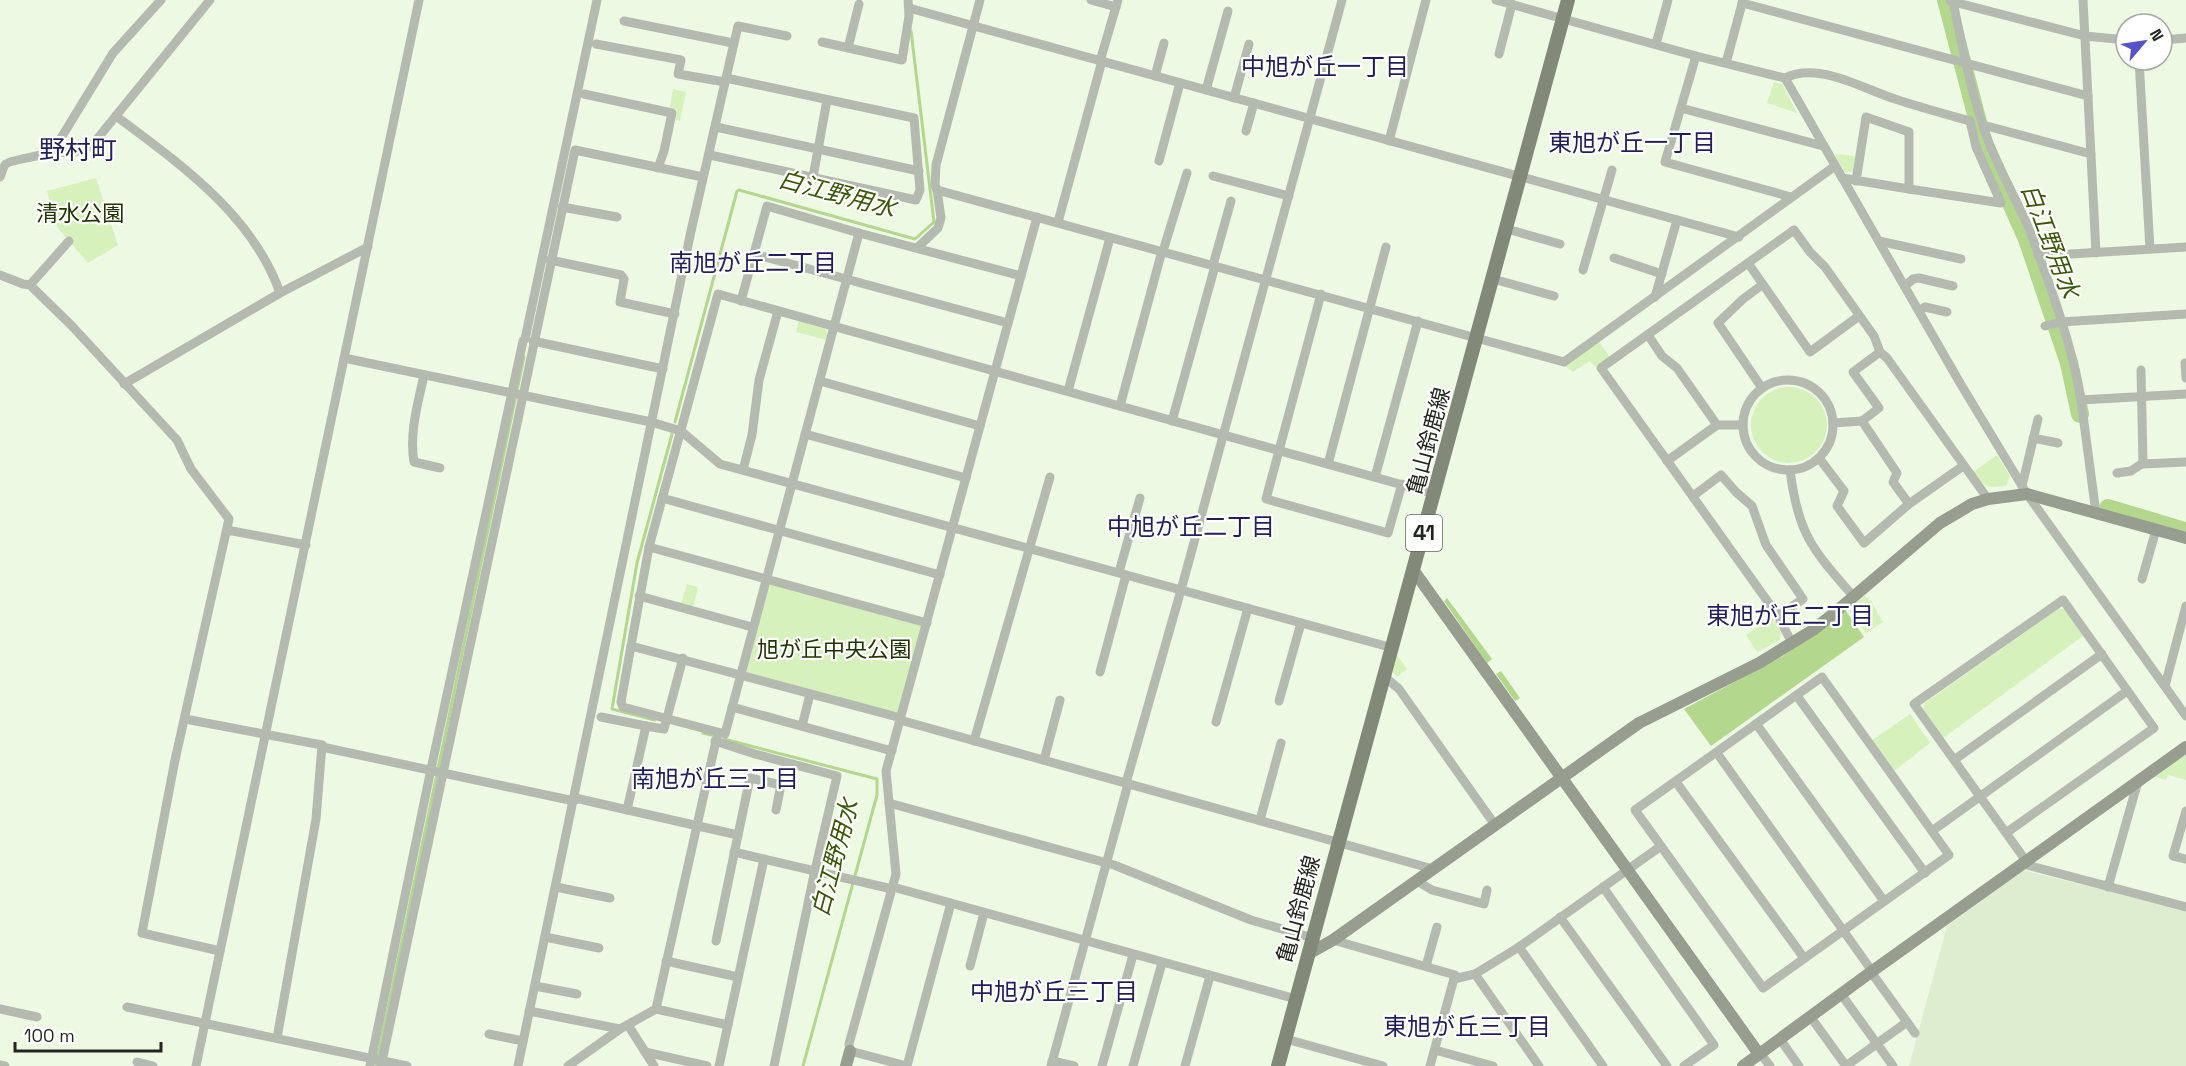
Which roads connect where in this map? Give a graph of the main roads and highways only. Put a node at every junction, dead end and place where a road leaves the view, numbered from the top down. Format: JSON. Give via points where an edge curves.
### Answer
{"nodes":[{"id":1,"x":1568,"y":0,"type":"edge"},
{"id":2,"x":1278,"y":1066,"type":"edge"}],
"edges":[{"from":1,"to":2,"type":"main road","name":"亀山鈴鹿線","number":"41"}]}
